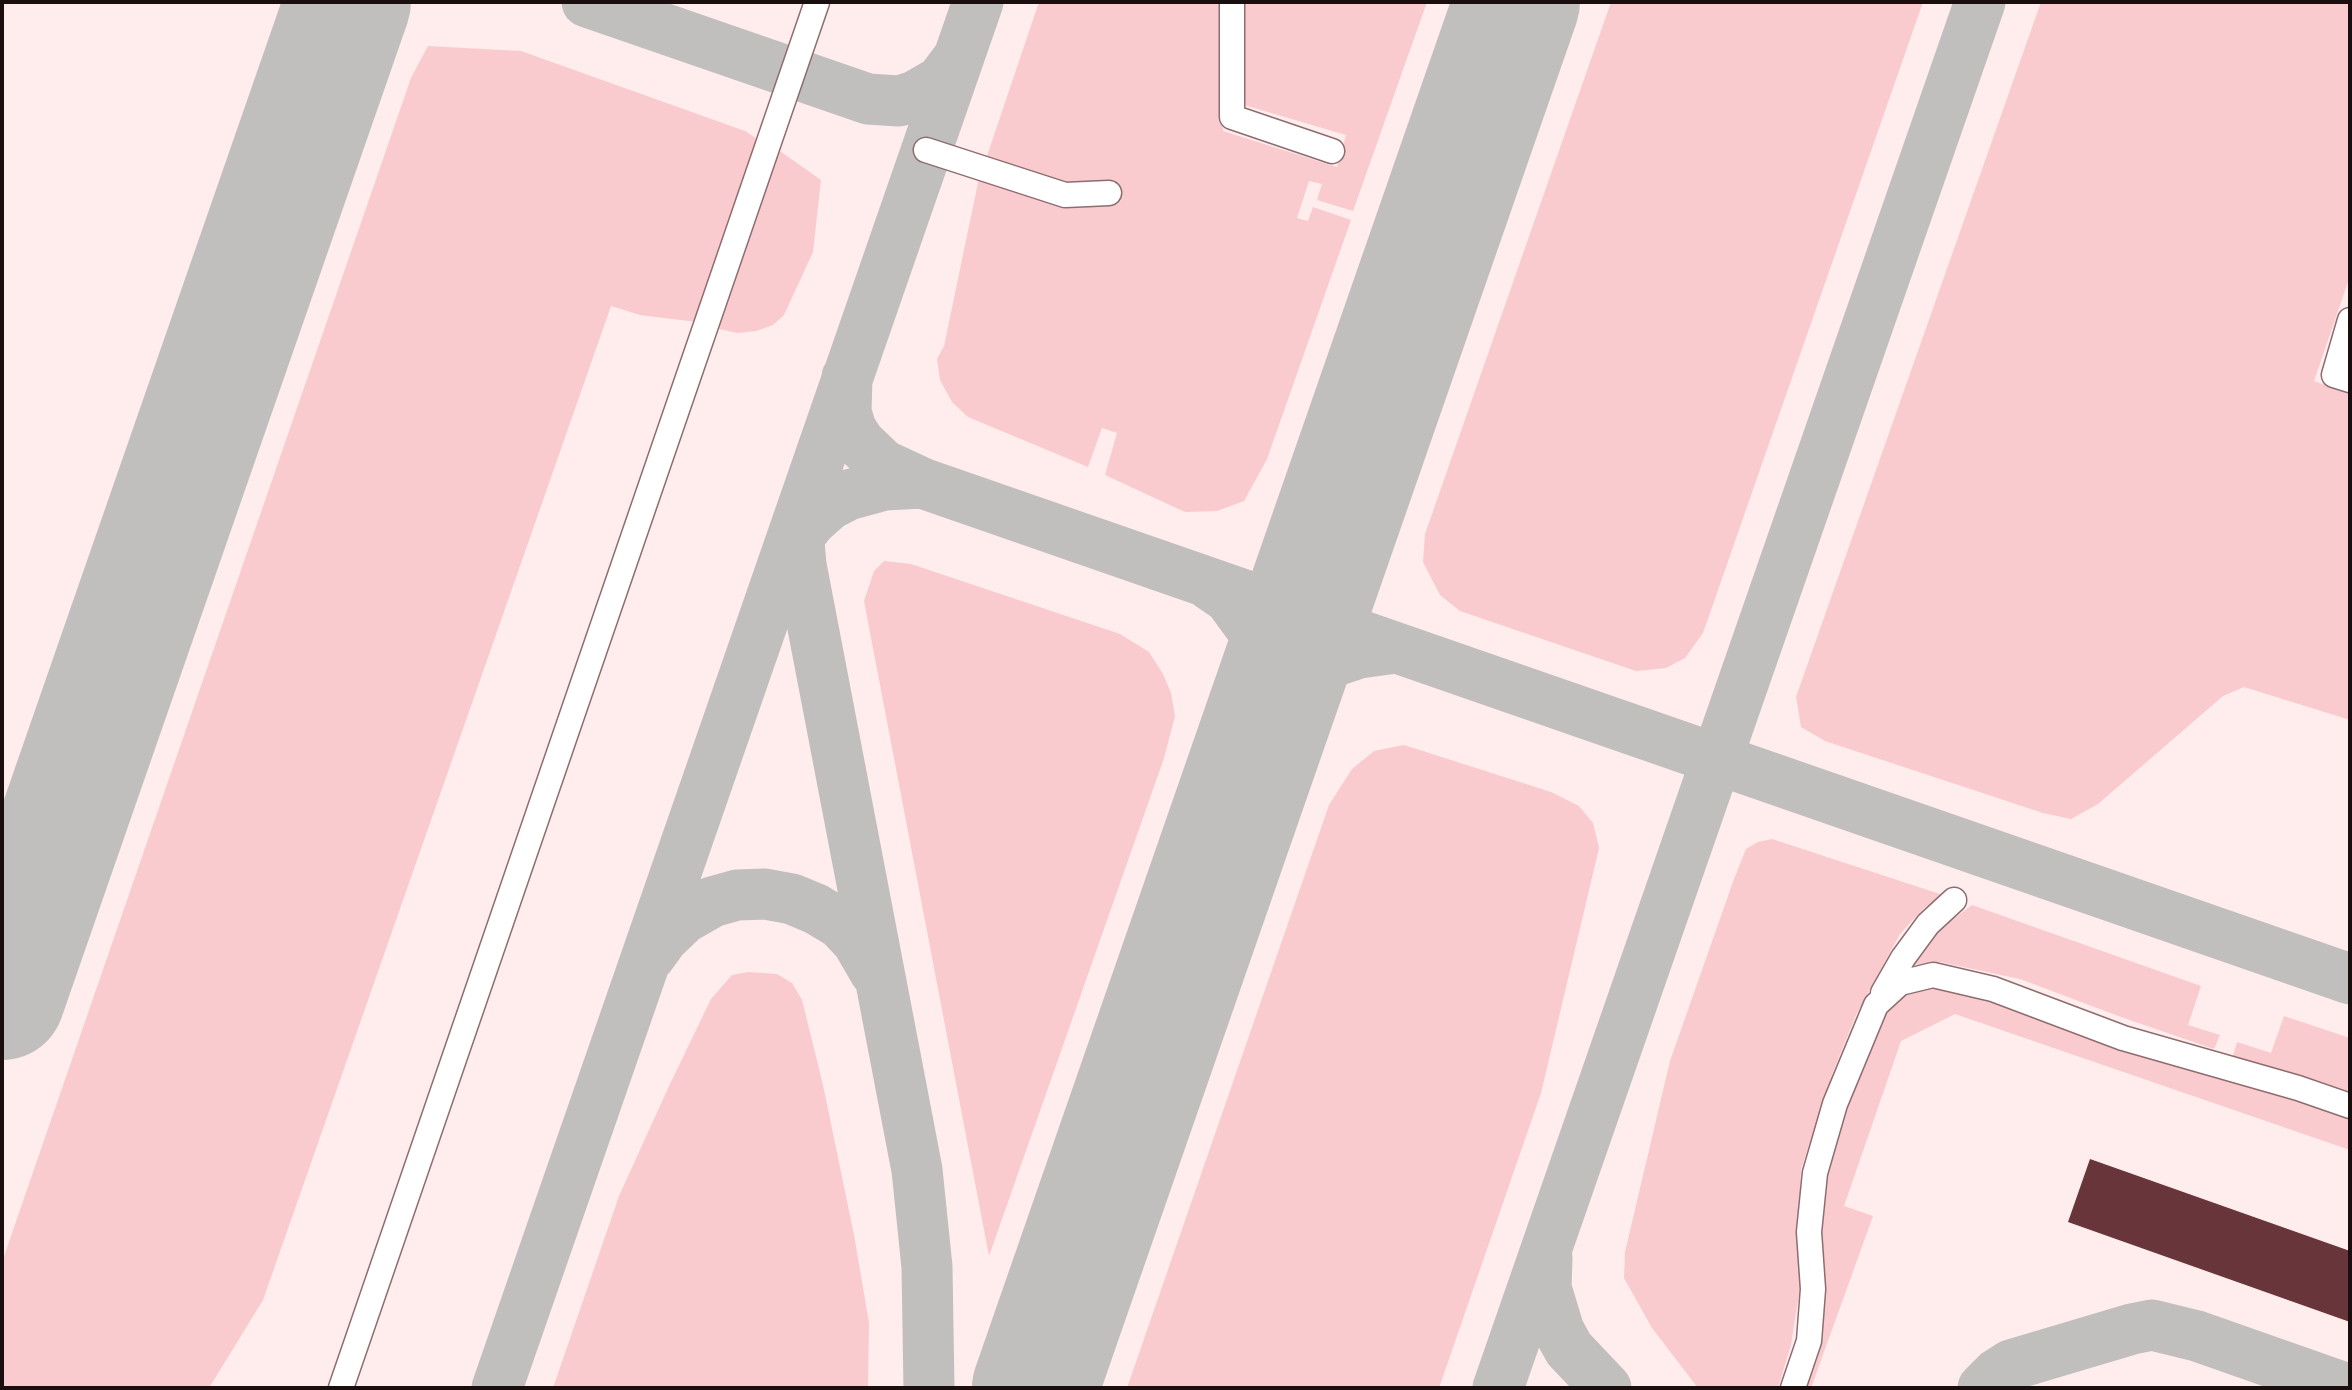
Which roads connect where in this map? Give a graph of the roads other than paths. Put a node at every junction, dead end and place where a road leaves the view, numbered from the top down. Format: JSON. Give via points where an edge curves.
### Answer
{"nodes":[{"id":1,"x":817,"y":2,"type":"edge"},
{"id":2,"x":1232,"y":2,"type":"edge"},
{"id":3,"x":926,"y":150,"type":"dead end"},
{"id":4,"x":1332,"y":151,"type":"dead end"},
{"id":5,"x":1109,"y":193,"type":"dead end"},
{"id":6,"x":2350,"y":320,"type":"edge"},
{"id":7,"x":2350,"y":380,"type":"edge"},
{"id":8,"x":1954,"y":900,"type":"dead end"},
{"id":9,"x":1876,"y":1005,"type":"junction"},
{"id":10,"x":2350,"y":1106,"type":"edge"},
{"id":11,"x":341,"y":1388,"type":"edge"},
{"id":12,"x":1793,"y":1388,"type":"edge"}],
"edges":[{"from":1,"to":11,"type":"lane"},
{"from":2,"to":4,"type":"lane","via":[[1232,117]]},
{"from":3,"to":5,"type":"lane","via":[[1065,195]]},
{"from":6,"to":7,"type":"lane","via":[[2334,375]]},
{"from":8,"to":9,"type":"lane","via":[[1928,924]]},
{"from":9,"to":10,"type":"lane","via":[[1900,983],[1933,975],[1993,989],[2123,1038]]},
{"from":9,"to":12,"type":"lane","via":[[1835,1104],[1815,1173],[1809,1232],[1814,1289],[1809,1341]]}]}
